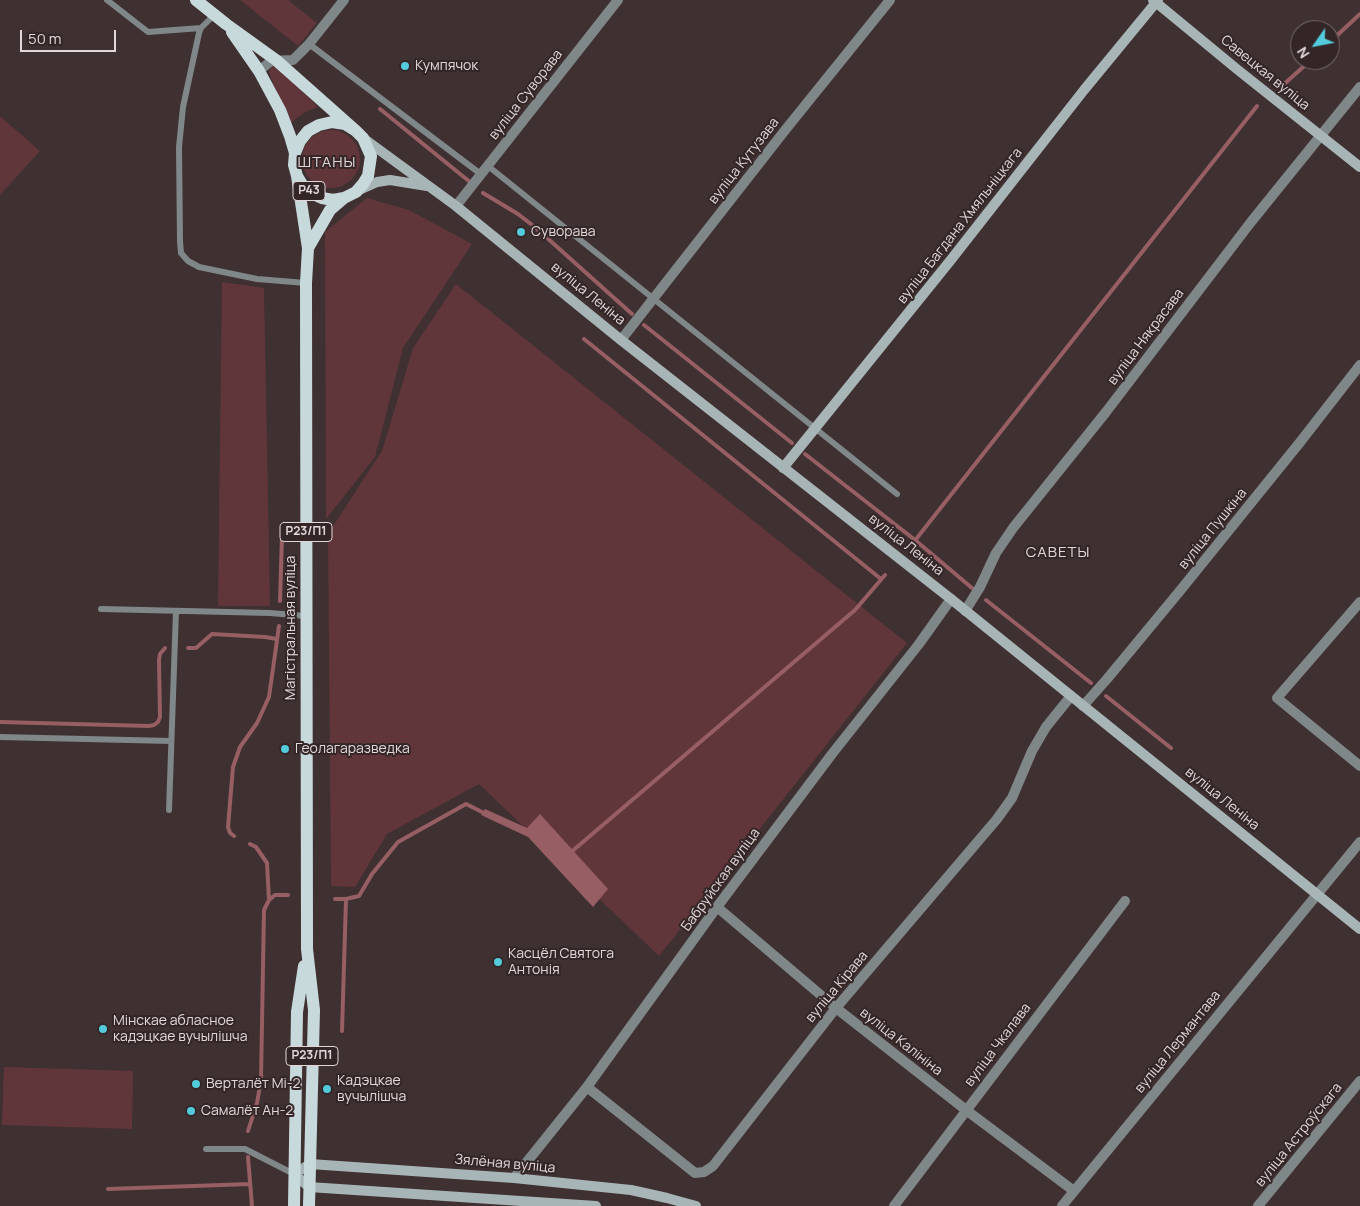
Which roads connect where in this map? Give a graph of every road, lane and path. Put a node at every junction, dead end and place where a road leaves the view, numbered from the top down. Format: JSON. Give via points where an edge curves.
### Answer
{"nodes":[{"id":1,"x":107,"y":0,"type":"edge"},
{"id":2,"x":196,"y":0,"type":"edge"},
{"id":3,"x":344,"y":0,"type":"edge"},
{"id":4,"x":618,"y":0,"type":"edge"},
{"id":5,"x":890,"y":0,"type":"edge"},
{"id":6,"x":1156,"y":1,"type":"edge"},
{"id":7,"x":214,"y":15,"type":"junction"},
{"id":8,"x":226,"y":24,"type":"junction"},
{"id":9,"x":202,"y":28,"type":"junction"},
{"id":10,"x":309,"y":44,"type":"junction"},
{"id":11,"x":276,"y":60,"type":"junction"},
{"id":12,"x":259,"y":71,"type":"junction"},
{"id":13,"x":1360,"y":87,"type":"edge"},
{"id":14,"x":360,"y":134,"type":"junction"},
{"id":15,"x":1320,"y":135,"type":"junction"},
{"id":16,"x":295,"y":153,"type":"junction"},
{"id":17,"x":1360,"y":167,"type":"edge"},
{"id":18,"x":485,"y":171,"type":"junction"},
{"id":19,"x":297,"y":176,"type":"junction"},
{"id":20,"x":431,"y":187,"type":"junction"},
{"id":21,"x":356,"y":192,"type":"junction"},
{"id":22,"x":344,"y":198,"type":"junction"},
{"id":23,"x":456,"y":206,"type":"junction"},
{"id":24,"x":308,"y":248,"type":"junction"},
{"id":25,"x":306,"y":284,"type":"junction"},
{"id":26,"x":654,"y":299,"type":"junction"},
{"id":27,"x":621,"y":340,"type":"junction"},
{"id":28,"x":1360,"y":365,"type":"edge"},
{"id":29,"x":816,"y":428,"type":"junction"},
{"id":30,"x":783,"y":468,"type":"junction"},
{"id":31,"x":897,"y":494,"type":"dead end"},
{"id":32,"x":951,"y":599,"type":"junction"},
{"id":33,"x":1360,"y":602,"type":"edge"},
{"id":34,"x":101,"y":609,"type":"dead end"},
{"id":35,"x":176,"y":611,"type":"junction"},
{"id":36,"x":965,"y":611,"type":"junction"},
{"id":37,"x":306,"y":616,"type":"junction"},
{"id":38,"x":1071,"y":696,"type":"junction"},
{"id":39,"x":1083,"y":706,"type":"junction"},
{"id":40,"x":0,"y":737,"type":"edge"},
{"id":41,"x":171,"y":741,"type":"junction"},
{"id":42,"x":1360,"y":766,"type":"edge"},
{"id":43,"x":169,"y":810,"type":"dead end"},
{"id":44,"x":1360,"y":842,"type":"edge"},
{"id":45,"x":1316,"y":895,"type":"junction"},
{"id":46,"x":1124,"y":902,"type":"dead end"},
{"id":47,"x":717,"y":907,"type":"junction"},
{"id":48,"x":1360,"y":929,"type":"edge"},
{"id":49,"x":307,"y":949,"type":"junction"},
{"id":50,"x":836,"y":1008,"type":"junction"},
{"id":51,"x":1360,"y":1081,"type":"edge"},
{"id":52,"x":587,"y":1087,"type":"junction"},
{"id":53,"x":966,"y":1110,"type":"junction"},
{"id":54,"x":206,"y":1149,"type":"dead end"},
{"id":55,"x":310,"y":1164,"type":"junction"},
{"id":56,"x":294,"y":1174,"type":"junction"},
{"id":57,"x":514,"y":1178,"type":"junction"},
{"id":58,"x":309,"y":1187,"type":"junction"},
{"id":59,"x":1074,"y":1192,"type":"junction"},
{"id":60,"x":294,"y":1206,"type":"edge"},
{"id":61,"x":309,"y":1206,"type":"edge"},
{"id":62,"x":596,"y":1206,"type":"edge"},
{"id":63,"x":696,"y":1206,"type":"edge"},
{"id":64,"x":894,"y":1206,"type":"edge"},
{"id":65,"x":1062,"y":1206,"type":"edge"},
{"id":66,"x":1258,"y":1206,"type":"edge"}],
"edges":[{"from":1,"to":9,"type":"lane","via":[[148,32]]},
{"from":2,"to":7,"type":"main road","name":"вуліца Леніна","number":"Р43"},
{"from":3,"to":10,"type":"street"},
{"from":4,"to":18,"type":"street","name":"вуліца Суворава"},
{"from":5,"to":26,"type":"street","name":"вуліца Кутузава"},
{"from":6,"to":15,"type":"street","name":"Савецкая вуліца"},
{"from":6,"to":29,"type":"street","name":"вуліца Багдана Хмяльніцкага"},
{"from":7,"to":8,"type":"main road","name":"вуліца Леніна","number":"Р43"},
{"from":7,"to":9,"type":"lane"},
{"from":8,"to":11,"type":"main road","name":"вуліца Леніна","number":"Р43"},
{"from":8,"to":12,"type":"main road","name":"вуліца Леніна","number":"Р43"},
{"from":9,"to":25,"type":"lane","via":[[184,107],[179,147],[182,253],[199,267],[257,279]]},
{"from":10,"to":11,"type":"street","via":[[293,60]]},
{"from":10,"to":18,"type":"lane"},
{"from":11,"to":12,"type":"street"},
{"from":11,"to":14,"type":"main road","name":"вуліца Леніна","number":"Р43"},
{"from":12,"to":16,"type":"main road","name":"вуліца Леніна","number":"Р43","via":[[280,110]]},
{"from":13,"to":15,"type":"street","name":"вуліца Някрасава"},
{"from":14,"to":16,"type":"main road","number":"Р43","via":[[345,124],[319,125],[308,131]]},
{"from":14,"to":20,"type":"street","name":"вуліца Леніна","number":"Р43"},
{"from":14,"to":21,"type":"main road","via":[[371,156],[368,176]]},
{"from":15,"to":17,"type":"street","name":"Савецкая вуліца"},
{"from":15,"to":36,"type":"street","name":"вуліца Някрасава","via":[[1014,528],[996,553]]},
{"from":16,"to":19,"type":"main road","number":"Р43"},
{"from":18,"to":23,"type":"street","name":"вуліца Суворава"},
{"from":18,"to":26,"type":"lane"},
{"from":19,"to":22,"type":"main road","number":"Р43","via":[[303,186],[316,196],[332,200]]},
{"from":19,"to":24,"type":"main road","name":"Магістральная вуліца","number":"Р23/П1"},
{"from":20,"to":21,"type":"street","name":"вуліца Леніна","number":"Р43","via":[[390,180]]},
{"from":20,"to":23,"type":"street","name":"вуліца Леніна","number":"Р43"},
{"from":21,"to":22,"type":"main road","number":"Р43"},
{"from":22,"to":24,"type":"main road","name":"Магістральная вуліца","number":"Р23/П1","via":[[330,210]]},
{"from":23,"to":27,"type":"street","name":"вуліца Леніна","number":"Р43"},
{"from":24,"to":25,"type":"main road","name":"Магістральная вуліца","number":"Р23/П1"},
{"from":25,"to":37,"type":"main road","name":"Магістральная вуліца","number":"Р23/П1"},
{"from":26,"to":27,"type":"street","name":"вуліца Кутузава"},
{"from":26,"to":29,"type":"lane"},
{"from":27,"to":30,"type":"street","name":"вуліца Леніна","number":"Р43"},
{"from":28,"to":39,"type":"street","name":"вуліца Пушкіна","via":[[1179,592]]},
{"from":29,"to":30,"type":"street","name":"вуліца Багдана Хмяльніцкага"},
{"from":29,"to":31,"type":"lane"},
{"from":30,"to":32,"type":"street","name":"вуліца Леніна","number":"Р43"},
{"from":32,"to":36,"type":"street","name":"вуліца Леніна","number":"Р43"},
{"from":32,"to":47,"type":"street","name":"Бабруйская вуліца"},
{"from":33,"to":42,"type":"street","via":[[1277,698]]},
{"from":34,"to":35,"type":"lane"},
{"from":35,"to":37,"type":"lane"},
{"from":35,"to":41,"type":"lane"},
{"from":36,"to":38,"type":"street","name":"вуліца Леніна","number":"Р43"},
{"from":37,"to":49,"type":"main road","name":"Магістральная вуліца","number":"Р23/П1"},
{"from":38,"to":39,"type":"street","name":"вуліца Леніна","number":"Р43"},
{"from":38,"to":50,"type":"street","name":"вуліца Кірава","via":[[1032,751],[1012,798],[997,819]]},
{"from":39,"to":45,"type":"street","name":"вуліца Леніна","number":"Р43"},
{"from":40,"to":41,"type":"lane"},
{"from":41,"to":43,"type":"lane"},
{"from":44,"to":45,"type":"street","name":"вуліца Лермантава"},
{"from":45,"to":48,"type":"street","name":"вуліца Леніна","number":"Р43"},
{"from":45,"to":59,"type":"street","name":"вуліца Лермантава"},
{"from":46,"to":53,"type":"street","name":"вуліца Чкалава"},
{"from":47,"to":50,"type":"street","name":"вуліца Калініна"},
{"from":47,"to":52,"type":"street","name":"Бабруйская вуліца"},
{"from":49,"to":55,"type":"main road","name":"Магістральная вуліца","number":"Р23/П1","via":[[314,1010]]},
{"from":49,"to":56,"type":"main road","name":"Магістральная вуліца","number":"Р23/П1","via":[[297,1012]]},
{"from":50,"to":52,"type":"street","name":"вуліца Кірава","via":[[713,1166],[704,1172],[695,1174]]},
{"from":50,"to":53,"type":"street","name":"вуліца Калініна"},
{"from":51,"to":66,"type":"street","name":"вуліца Астроўскага"},
{"from":52,"to":57,"type":"street","name":"Бабруйская вуліца"},
{"from":53,"to":59,"type":"street","name":"вуліца Калініна"},
{"from":53,"to":64,"type":"street","name":"вуліца Чкалава"},
{"from":54,"to":56,"type":"lane","via":[[245,1149]]},
{"from":55,"to":56,"type":"street"},
{"from":55,"to":57,"type":"street","name":"Зялёная вуліца"},
{"from":55,"to":58,"type":"main road","name":"Магістральная вуліца","number":"Р23/П1"},
{"from":56,"to":58,"type":"street"},
{"from":56,"to":60,"type":"main road","name":"Магістральная вуліца","number":"Р23/П1"},
{"from":57,"to":63,"type":"street","name":"Зялёная вуліца","via":[[631,1190]]},
{"from":58,"to":61,"type":"main road","name":"Магістральная вуліца","number":"Р23/П1"},
{"from":58,"to":62,"type":"street"},
{"from":59,"to":65,"type":"street","name":"вуліца Лермантава"}]}
